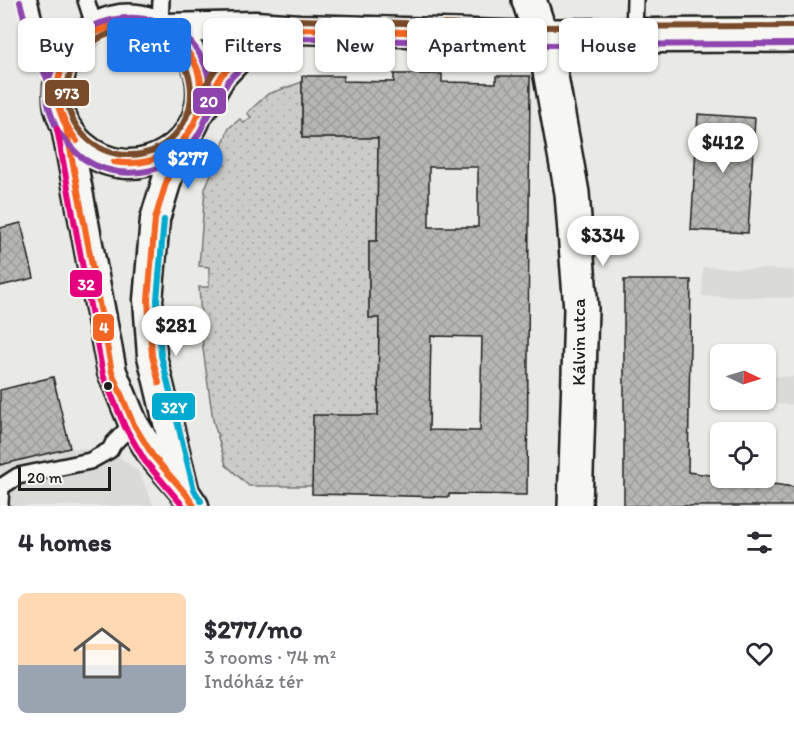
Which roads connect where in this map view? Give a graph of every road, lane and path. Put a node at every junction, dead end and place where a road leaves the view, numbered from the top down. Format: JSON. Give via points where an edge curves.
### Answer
{"nodes":[{"id":1,"x":29,"y":0,"type":"edge"},
{"id":2,"x":86,"y":0,"type":"edge"},
{"id":3,"x":530,"y":0,"type":"edge"},
{"id":4,"x":635,"y":0,"type":"edge"},
{"id":5,"x":92,"y":18,"type":"edge"},
{"id":6,"x":536,"y":18,"type":"edge"},
{"id":7,"x":634,"y":18,"type":"edge"},
{"id":8,"x":107,"y":22,"type":"edge"},
{"id":9,"x":95,"y":28,"type":"edge"},
{"id":10,"x":303,"y":29,"type":"edge"},
{"id":11,"x":407,"y":32,"type":"edge"},
{"id":12,"x":794,"y":35,"type":"edge"},
{"id":13,"x":658,"y":36,"type":"edge"},
{"id":14,"x":191,"y":52,"type":"edge"},
{"id":15,"x":547,"y":61,"type":"edge"},
{"id":16,"x":61,"y":72,"type":"edge"},
{"id":17,"x":225,"y":72,"type":"edge"},
{"id":18,"x":58,"y":81,"type":"junction"},
{"id":19,"x":198,"y":115,"type":"junction"},
{"id":20,"x":66,"y":127,"type":"junction"},
{"id":21,"x":177,"y":147,"type":"junction"},
{"id":22,"x":133,"y":423,"type":"junction"},
{"id":23,"x":190,"y":500,"type":"edge"},
{"id":24,"x":0,"y":503,"type":"edge"},
{"id":25,"x":575,"y":506,"type":"edge"}],
"edges":[{"from":1,"to":18,"type":"lane","via":[[39,41]]},
{"from":2,"to":5,"type":"lane"},
{"from":3,"to":6,"type":"street","name":"Kálvin utca"},
{"from":4,"to":7,"type":"lane"},
{"from":8,"to":9,"type":"street"},
{"from":10,"to":11,"type":"street"},
{"from":12,"to":13,"type":"street"},
{"from":14,"to":19,"type":"street","via":[[201,82]]},
{"from":15,"to":25,"type":"street","name":"Kálvin utca","via":[[572,193],[581,309]]},
{"from":16,"to":18,"type":"street"},
{"from":17,"to":19,"type":"street"},
{"from":18,"to":20,"type":"street","via":[[58,104]]},
{"from":19,"to":21,"type":"street"},
{"from":20,"to":21,"type":"street","via":[[79,144],[117,163],[138,164]]},
{"from":20,"to":22,"type":"street","via":[[112,372]]},
{"from":21,"to":23,"type":"street","via":[[155,219],[148,300],[152,356]]},
{"from":22,"to":23,"type":"street","via":[[153,456]]},
{"from":22,"to":24,"type":"lane","via":[[110,450],[90,461],[18,476],[1,488]]}]}
